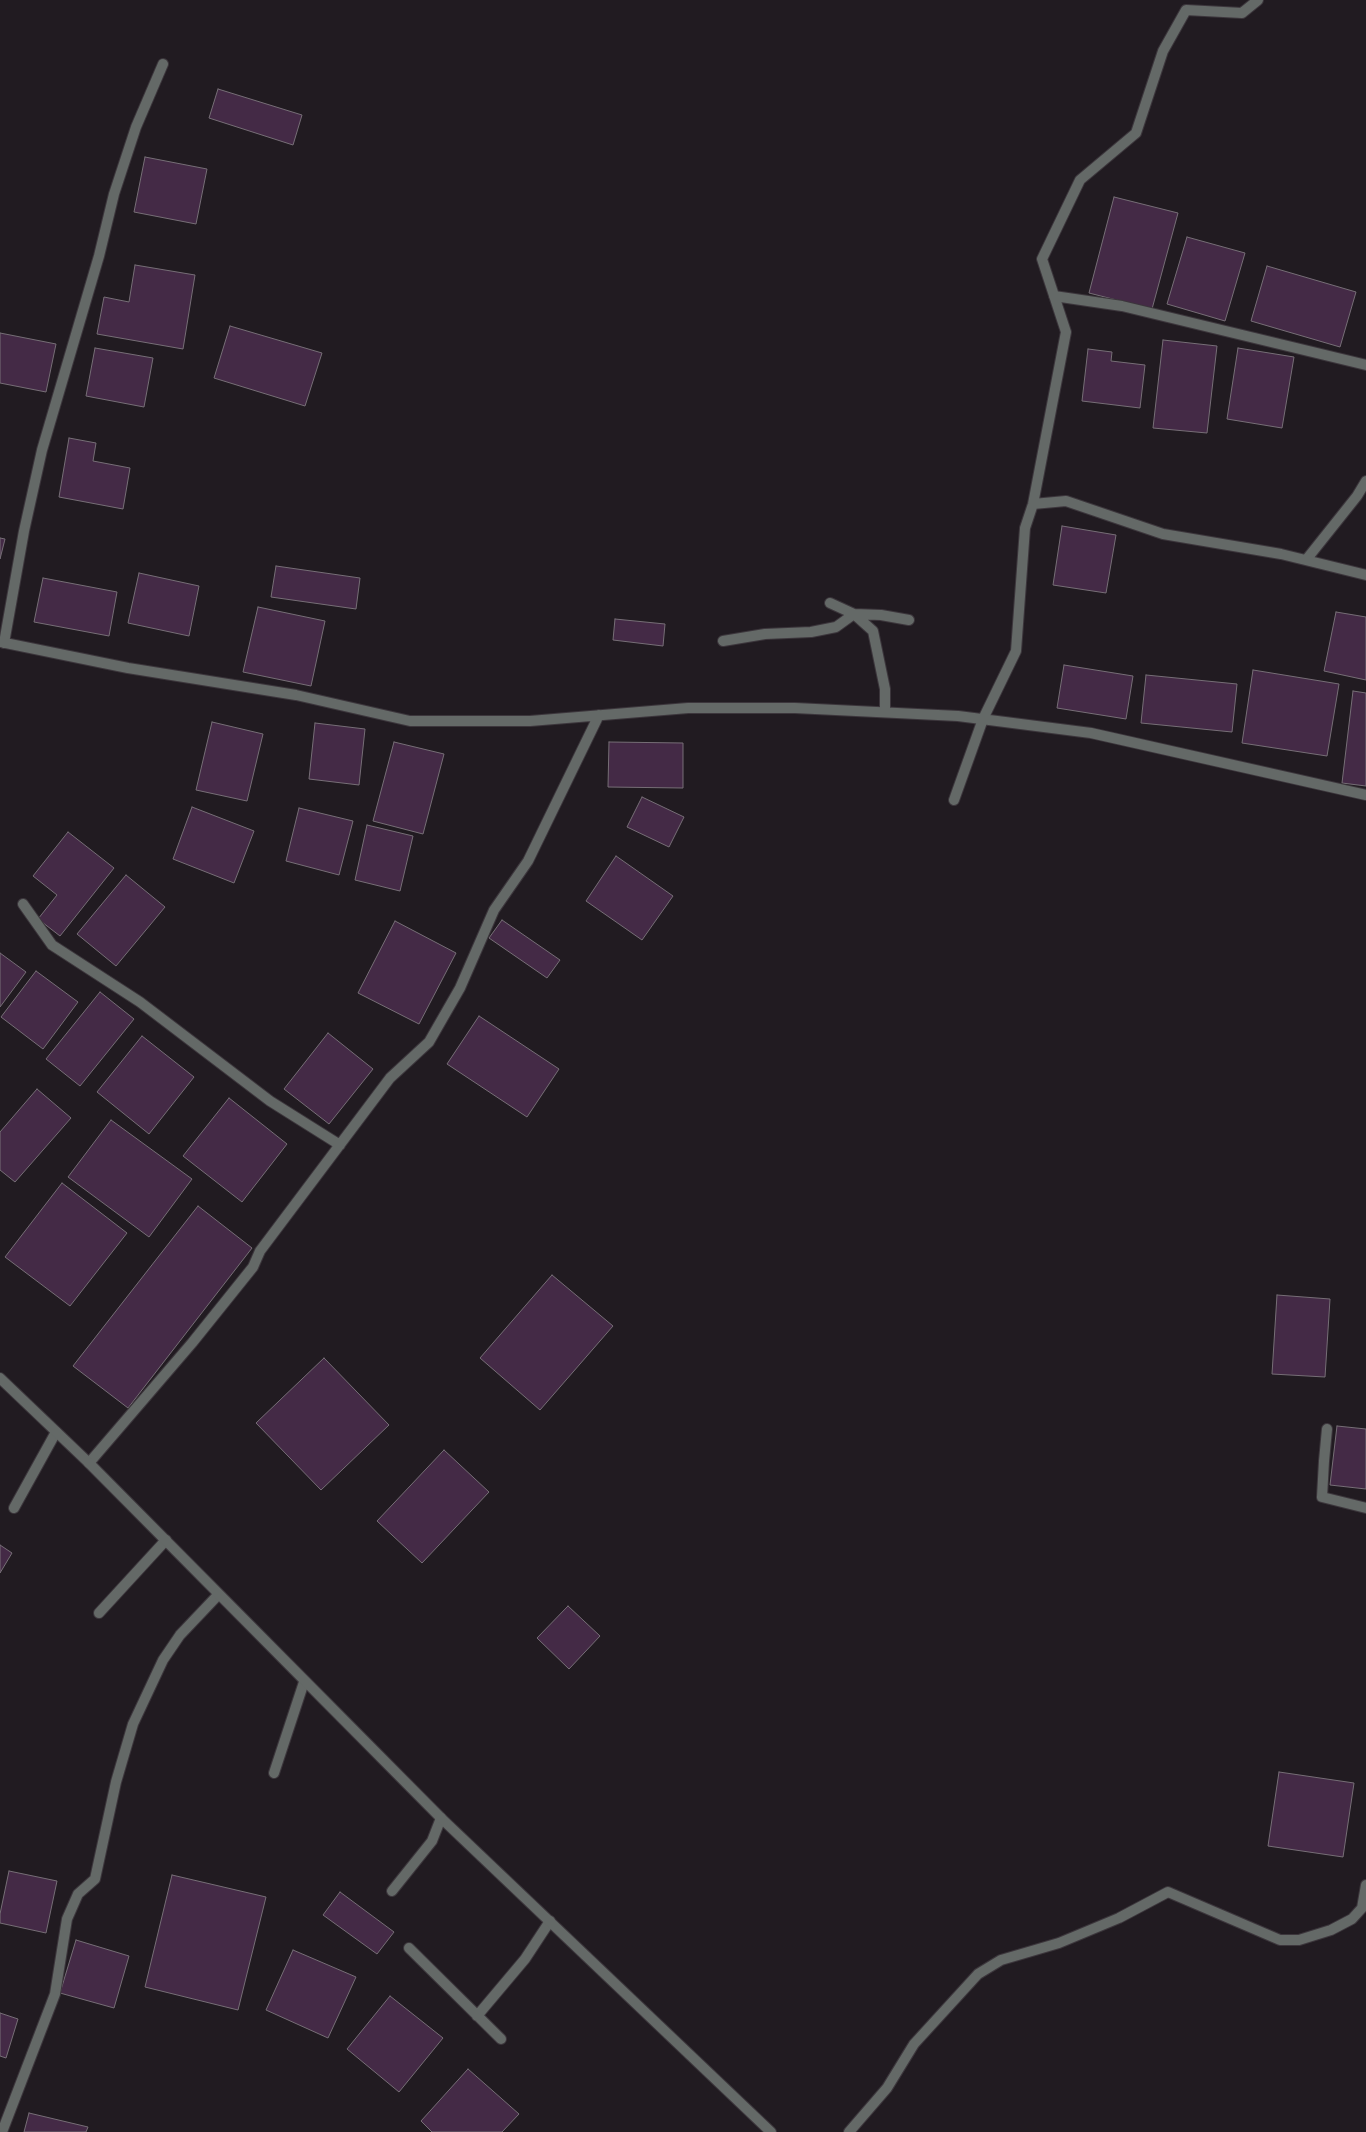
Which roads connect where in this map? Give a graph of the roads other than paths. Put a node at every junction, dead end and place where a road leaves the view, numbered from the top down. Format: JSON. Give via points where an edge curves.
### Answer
{"nodes":[{"id":1,"x":1258,"y":0,"type":"edge"},
{"id":2,"x":163,"y":64,"type":"dead end"},
{"id":3,"x":1054,"y":296,"type":"junction"},
{"id":4,"x":1366,"y":365,"type":"edge"},
{"id":5,"x":1366,"y":481,"type":"edge"},
{"id":6,"x":1033,"y":504,"type":"junction"},
{"id":7,"x":1306,"y":560,"type":"junction"},
{"id":8,"x":1366,"y":575,"type":"edge"},
{"id":9,"x":830,"y":603,"type":"dead end"},
{"id":10,"x":854,"y":614,"type":"junction"},
{"id":11,"x":909,"y":620,"type":"dead end"},
{"id":12,"x":723,"y":641,"type":"dead end"},
{"id":13,"x":2,"y":643,"type":"edge"},
{"id":14,"x":885,"y":712,"type":"junction"},
{"id":15,"x":599,"y":715,"type":"junction"},
{"id":16,"x":983,"y":719,"type":"junction"},
{"id":17,"x":1366,"y":795,"type":"edge"},
{"id":18,"x":954,"y":800,"type":"dead end"},
{"id":19,"x":23,"y":904,"type":"dead end"},
{"id":20,"x":340,"y":1145,"type":"junction"},
{"id":21,"x":0,"y":1378,"type":"edge"},
{"id":22,"x":1327,"y":1429,"type":"dead end"},
{"id":23,"x":56,"y":1432,"type":"junction"},
{"id":24,"x":89,"y":1464,"type":"junction"},
{"id":25,"x":14,"y":1508,"type":"dead end"},
{"id":26,"x":1366,"y":1508,"type":"edge"},
{"id":27,"x":166,"y":1540,"type":"junction"},
{"id":28,"x":218,"y":1595,"type":"junction"},
{"id":29,"x":99,"y":1614,"type":"dead end"},
{"id":30,"x":304,"y":1682,"type":"junction"},
{"id":31,"x":274,"y":1773,"type":"dead end"},
{"id":32,"x":441,"y":1818,"type":"junction"},
{"id":33,"x":1366,"y":1885,"type":"edge"},
{"id":34,"x":392,"y":1891,"type":"dead end"},
{"id":35,"x":550,"y":1920,"type":"junction"},
{"id":36,"x":408,"y":1948,"type":"dead end"},
{"id":37,"x":477,"y":2016,"type":"junction"},
{"id":38,"x":501,"y":2040,"type":"dead end"},
{"id":39,"x":2,"y":2132,"type":"edge"},
{"id":40,"x":770,"y":2132,"type":"edge"},
{"id":41,"x":849,"y":2132,"type":"edge"}],
"edges":[{"from":1,"to":3,"type":"street","via":[[1242,13],[1186,10],[1163,51],[1136,133],[1080,180],[1042,259]]},
{"from":2,"to":13,"type":"street","via":[[136,127],[114,194],[42,450]]},
{"from":3,"to":4,"type":"street","via":[[1122,306]]},
{"from":3,"to":6,"type":"street","via":[[1066,332]]},
{"from":5,"to":7,"type":"street"},
{"from":6,"to":7,"type":"street","via":[[1066,501],[1163,534]]},
{"from":6,"to":16,"type":"street","via":[[1024,528],[1016,651]]},
{"from":7,"to":8,"type":"street"},
{"from":9,"to":10,"type":"street"},
{"from":10,"to":11,"type":"street"},
{"from":10,"to":12,"type":"street","via":[[836,627]]},
{"from":10,"to":14,"type":"street","via":[[873,631],[885,690]]},
{"from":13,"to":15,"type":"street","via":[[128,668],[296,695],[410,720],[530,720]]},
{"from":14,"to":15,"type":"street","via":[[688,708]]},
{"from":14,"to":16,"type":"street"},
{"from":15,"to":20,"type":"street","via":[[528,861],[494,910],[460,988],[429,1042],[390,1078]]},
{"from":16,"to":17,"type":"street","via":[[1091,733]]},
{"from":16,"to":18,"type":"street"},
{"from":19,"to":20,"type":"street","via":[[52,945],[140,1002],[270,1101]]},
{"from":20,"to":24,"type":"street","via":[[260,1251],[253,1267]]},
{"from":21,"to":23,"type":"street"},
{"from":22,"to":26,"type":"street","via":[[1322,1498]]},
{"from":23,"to":24,"type":"street"},
{"from":23,"to":25,"type":"street"},
{"from":24,"to":27,"type":"street"},
{"from":27,"to":28,"type":"street"},
{"from":27,"to":29,"type":"street"},
{"from":28,"to":30,"type":"street"},
{"from":28,"to":39,"type":"street","via":[[180,1635],[163,1660],[133,1724],[116,1782],[95,1879],[78,1894],[67,1919],[55,1994]]},
{"from":30,"to":31,"type":"street"},
{"from":30,"to":32,"type":"street"},
{"from":32,"to":34,"type":"street","via":[[432,1841]]},
{"from":32,"to":35,"type":"street"},
{"from":33,"to":41,"type":"street","via":[[1362,1908],[1352,1919],[1299,1940],[1280,1940],[1168,1892],[1119,1918],[1058,1943],[1001,1960],[978,1974],[914,2044],[887,2088]]},
{"from":35,"to":37,"type":"street","via":[[525,1959]]},
{"from":35,"to":40,"type":"street"},
{"from":36,"to":37,"type":"street"},
{"from":37,"to":38,"type":"street"}]}
